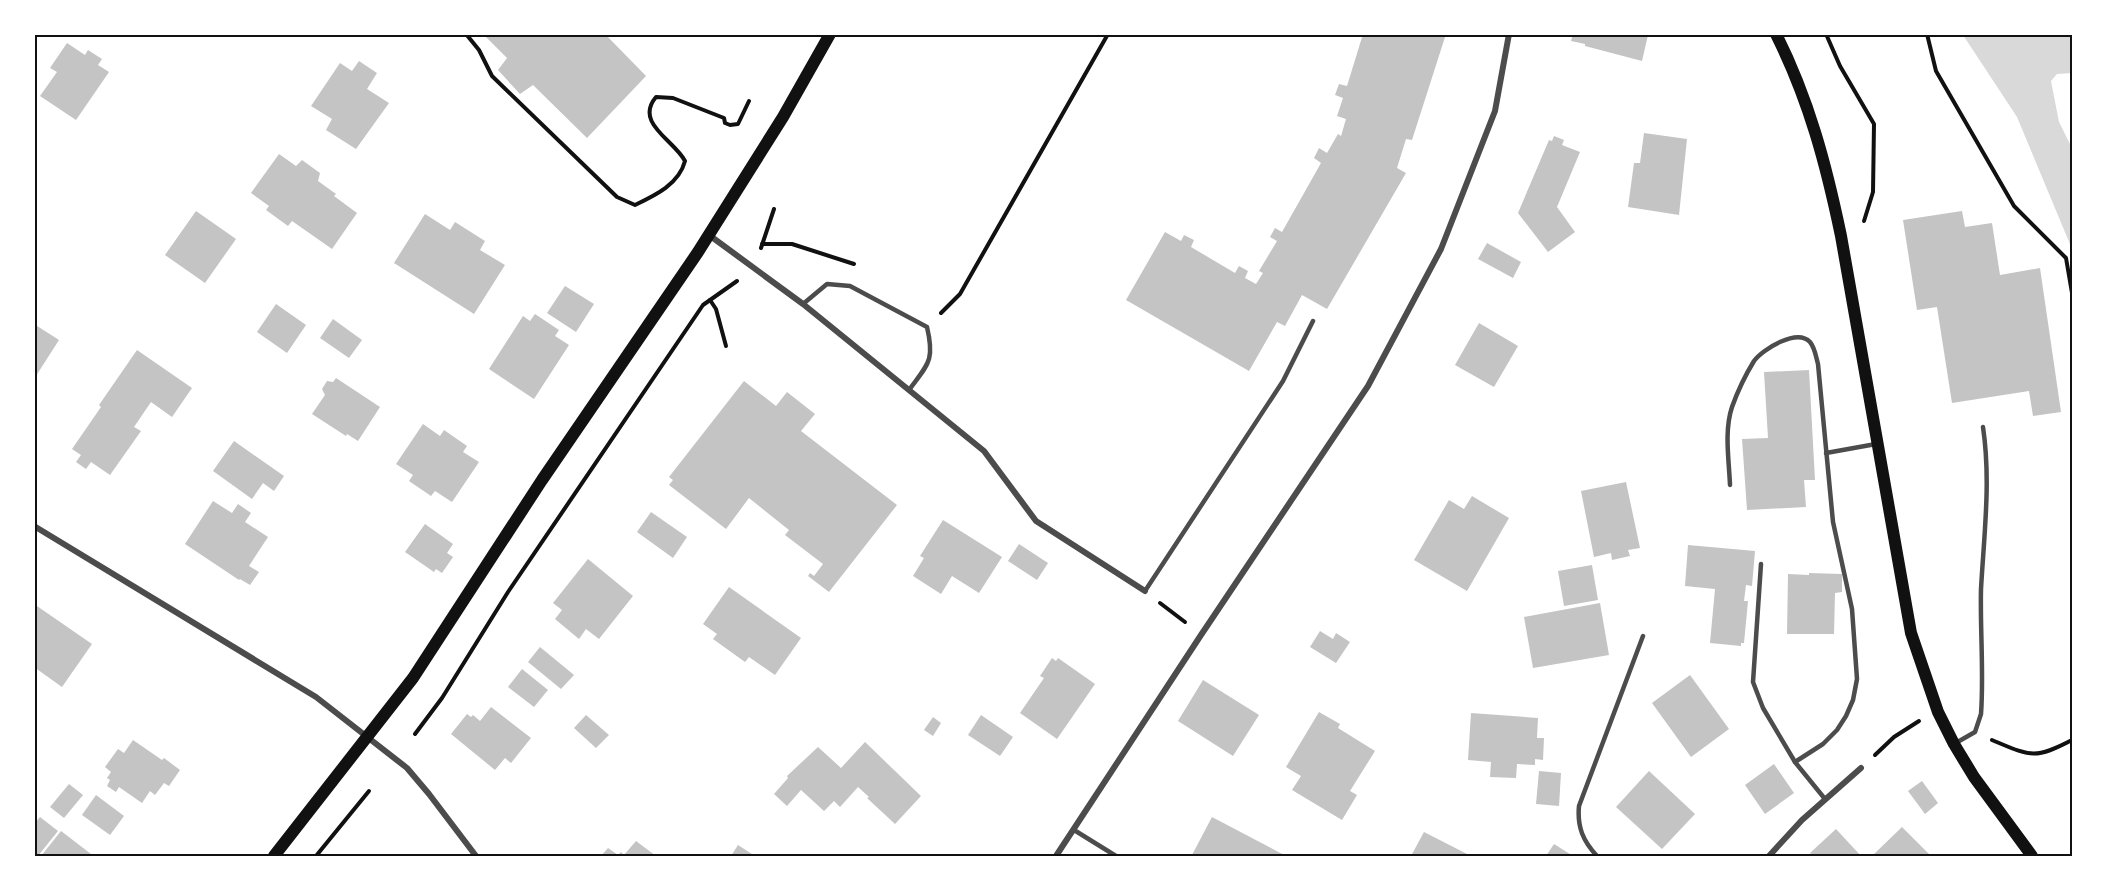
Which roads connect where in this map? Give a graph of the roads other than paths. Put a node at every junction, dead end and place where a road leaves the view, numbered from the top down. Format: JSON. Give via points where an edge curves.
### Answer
{"nodes":[{"id":1,"x":830,"y":34,"type":"edge"},
{"id":2,"x":1509,"y":34,"type":"edge"},
{"id":3,"x":1776,"y":34,"type":"edge"},
{"id":4,"x":709,"y":234,"type":"junction"},
{"id":5,"x":803,"y":304,"type":"junction"},
{"id":6,"x":1313,"y":321,"type":"dead end"},
{"id":7,"x":909,"y":390,"type":"junction"},
{"id":8,"x":1983,"y":427,"type":"dead end"},
{"id":9,"x":1877,"y":444,"type":"junction"},
{"id":10,"x":1826,"y":453,"type":"junction"},
{"id":11,"x":1730,"y":485,"type":"dead end"},
{"id":12,"x":34,"y":526,"type":"edge"},
{"id":13,"x":1761,"y":564,"type":"dead end"},
{"id":14,"x":1145,"y":591,"type":"joint"},
{"id":15,"x":1643,"y":636,"type":"dead end"},
{"id":16,"x":369,"y":737,"type":"junction"},
{"id":17,"x":1954,"y":744,"type":"junction"},
{"id":18,"x":1796,"y":762,"type":"junction"},
{"id":19,"x":1861,"y":768,"type":"road end"},
{"id":20,"x":1825,"y":799,"type":"junction"},
{"id":21,"x":1074,"y":830,"type":"junction"},
{"id":22,"x":274,"y":856,"type":"edge"},
{"id":23,"x":476,"y":856,"type":"edge"},
{"id":24,"x":1056,"y":856,"type":"edge"},
{"id":25,"x":1116,"y":856,"type":"edge"},
{"id":26,"x":1597,"y":856,"type":"edge"},
{"id":27,"x":1770,"y":856,"type":"edge"},
{"id":28,"x":2032,"y":856,"type":"edge"}],
"edges":[{"from":1,"to":4,"type":"main road"},
{"from":2,"to":21,"type":"street","via":[[1496,111],[1441,249],[1368,386]]},
{"from":3,"to":9,"type":"main road","via":[[1817,132],[1841,236]]},
{"from":4,"to":5,"type":"street"},
{"from":4,"to":16,"type":"main road","via":[[413,678]]},
{"from":5,"to":7,"type":"street"},
{"from":5,"to":7,"type":"lane","via":[[827,284],[850,286],[927,327],[930,361]]},
{"from":6,"to":14,"type":"lane","via":[[1283,381]]},
{"from":7,"to":14,"type":"street","via":[[984,451],[1036,521]]},
{"from":8,"to":17,"type":"lane","via":[[1988,481],[1981,591],[1983,695],[1974,732]]},
{"from":9,"to":10,"type":"lane"},
{"from":9,"to":17,"type":"main road","via":[[1911,633],[1938,712]]},
{"from":10,"to":11,"type":"lane","via":[[1815,349],[1809,341],[1798,337],[1782,341],[1755,360],[1732,406],[1728,424]]},
{"from":10,"to":18,"type":"lane","via":[[1833,522],[1852,609],[1857,679],[1853,700],[1837,730]]},
{"from":12,"to":16,"type":"street","via":[[310,693]]},
{"from":13,"to":18,"type":"lane","via":[[1753,682],[1763,708]]},
{"from":15,"to":26,"type":"lane","via":[[1579,806],[1580,832]]},
{"from":16,"to":22,"type":"main road"},
{"from":16,"to":23,"type":"street","via":[[407,768]]},
{"from":17,"to":28,"type":"main road"},
{"from":18,"to":20,"type":"lane"},
{"from":19,"to":20,"type":"street"},
{"from":20,"to":27,"type":"street"},
{"from":21,"to":24,"type":"street"},
{"from":21,"to":25,"type":"lane"}]}
